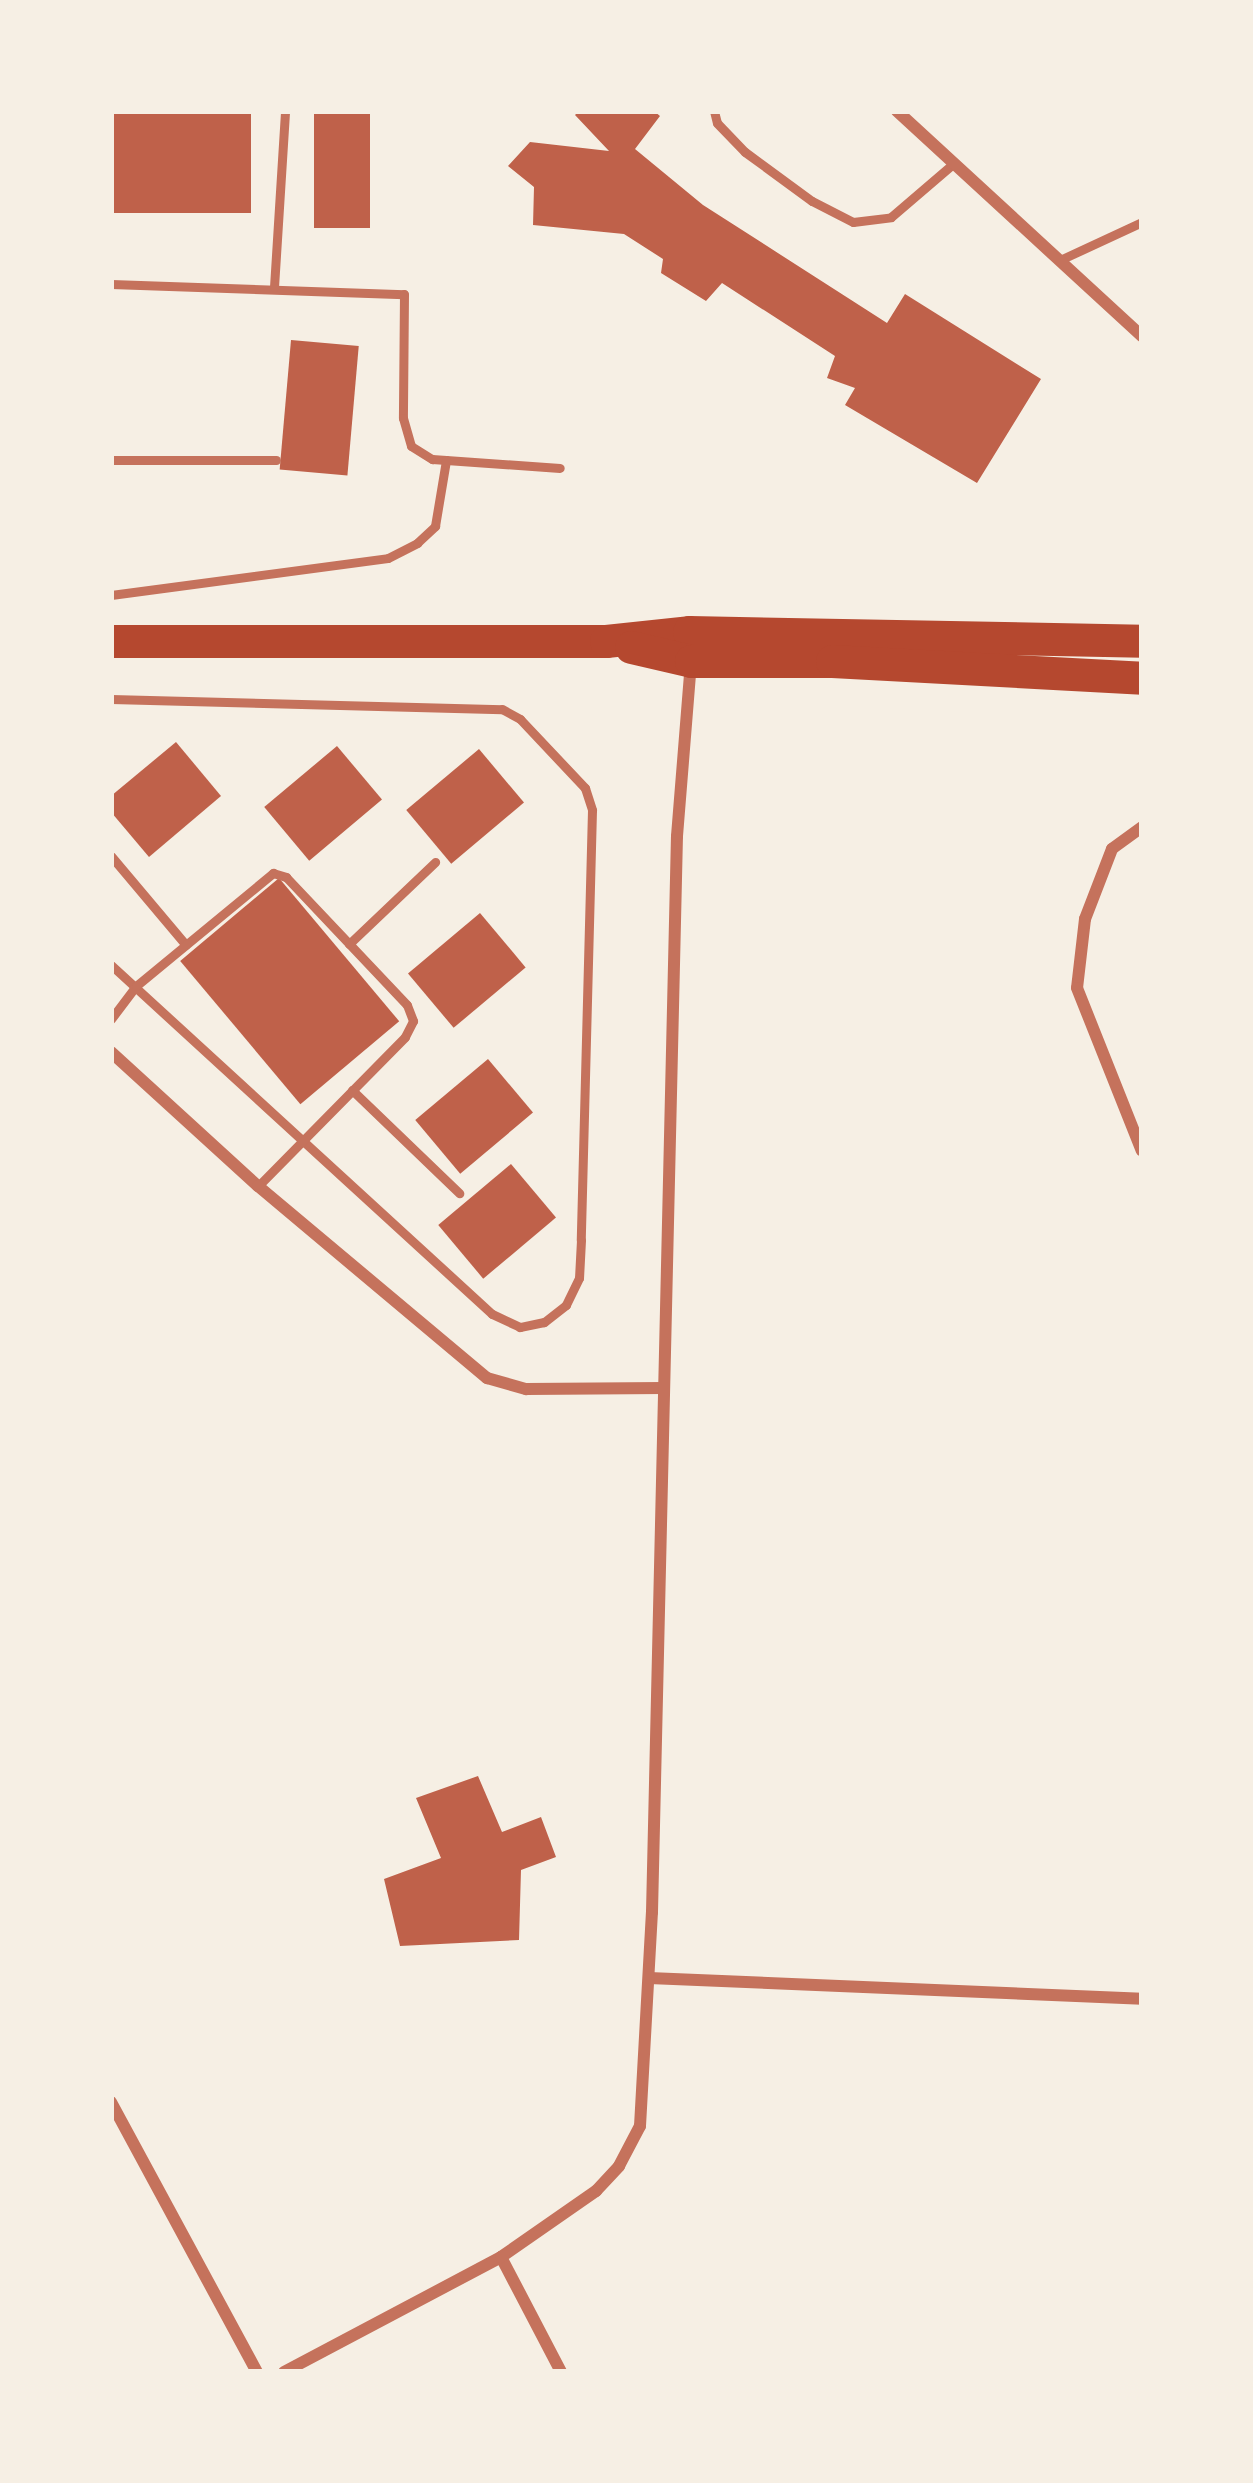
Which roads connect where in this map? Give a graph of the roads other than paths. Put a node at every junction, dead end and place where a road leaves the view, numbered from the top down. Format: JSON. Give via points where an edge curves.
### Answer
{"nodes":[{"id":1,"x":285,"y":111,"type":"edge"},
{"id":2,"x":714,"y":111,"type":"edge"},
{"id":3,"x":897,"y":111,"type":"edge"},
{"id":4,"x":954,"y":163,"type":"junction"},
{"id":5,"x":1142,"y":222,"type":"edge"},
{"id":6,"x":1060,"y":260,"type":"junction"},
{"id":7,"x":111,"y":284,"type":"edge"},
{"id":8,"x":274,"y":287,"type":"junction"},
{"id":9,"x":1142,"y":336,"type":"edge"},
{"id":10,"x":111,"y":460,"type":"edge"},
{"id":11,"x":276,"y":460,"type":"dead end"},
{"id":12,"x":446,"y":460,"type":"junction"},
{"id":13,"x":560,"y":468,"type":"dead end"},
{"id":14,"x":111,"y":595,"type":"edge"},
{"id":15,"x":111,"y":640,"type":"edge"},
{"id":16,"x":1142,"y":641,"type":"edge"},
{"id":17,"x":690,"y":646,"type":"junction"},
{"id":18,"x":1142,"y":678,"type":"edge"},
{"id":19,"x":111,"y":699,"type":"edge"},
{"id":20,"x":1142,"y":827,"type":"edge"},
{"id":21,"x":111,"y":856,"type":"edge"},
{"id":22,"x":435,"y":862,"type":"dead end"},
{"id":23,"x":349,"y":944,"type":"junction"},
{"id":24,"x":186,"y":945,"type":"junction"},
{"id":25,"x":111,"y":965,"type":"edge"},
{"id":26,"x":136,"y":986,"type":"junction"},
{"id":27,"x":111,"y":1019,"type":"edge"},
{"id":28,"x":111,"y":1052,"type":"edge"},
{"id":29,"x":352,"y":1090,"type":"junction"},
{"id":30,"x":302,"y":1141,"type":"junction"},
{"id":31,"x":1142,"y":1150,"type":"edge"},
{"id":32,"x":258,"y":1186,"type":"junction"},
{"id":33,"x":459,"y":1193,"type":"dead end"},
{"id":34,"x":664,"y":1388,"type":"junction"},
{"id":35,"x":649,"y":1978,"type":"junction"},
{"id":36,"x":1142,"y":1999,"type":"edge"},
{"id":37,"x":111,"y":2102,"type":"edge"},
{"id":38,"x":501,"y":2258,"type":"junction"},
{"id":39,"x":257,"y":2372,"type":"edge"},
{"id":40,"x":284,"y":2372,"type":"edge"},
{"id":41,"x":561,"y":2372,"type":"edge"}],
"edges":[{"from":1,"to":8,"type":"lane"},
{"from":2,"to":4,"type":"lane","via":[[746,152],[854,222],[891,217]]},
{"from":3,"to":4,"type":"street"},
{"from":4,"to":6,"type":"street"},
{"from":5,"to":6,"type":"lane"},
{"from":6,"to":9,"type":"street"},
{"from":7,"to":8,"type":"lane"},
{"from":8,"to":12,"type":"lane","via":[[404,294],[405,433],[424,458]]},
{"from":10,"to":11,"type":"lane"},
{"from":12,"to":13,"type":"lane"},
{"from":12,"to":14,"type":"lane","via":[[435,526],[388,558]]},
{"from":15,"to":17,"type":"highway"},
{"from":16,"to":17,"type":"highway"},
{"from":17,"to":18,"type":"highway"},
{"from":17,"to":34,"type":"street","via":[[677,836]]},
{"from":19,"to":30,"type":"lane","via":[[502,709],[590,796],[581,1240],[579,1278],[566,1305],[544,1322],[504,1323]]},
{"from":20,"to":31,"type":"street","via":[[1112,849],[1085,920],[1077,988]]},
{"from":21,"to":24,"type":"lane"},
{"from":22,"to":23,"type":"lane"},
{"from":23,"to":24,"type":"lane","via":[[273,873]]},
{"from":23,"to":29,"type":"lane","via":[[413,1016],[405,1036]]},
{"from":24,"to":26,"type":"lane"},
{"from":25,"to":26,"type":"lane"},
{"from":26,"to":27,"type":"lane"},
{"from":26,"to":30,"type":"lane"},
{"from":28,"to":32,"type":"street"},
{"from":29,"to":30,"type":"lane"},
{"from":29,"to":33,"type":"lane"},
{"from":30,"to":32,"type":"lane"},
{"from":32,"to":34,"type":"street","via":[[487,1378],[526,1389]]},
{"from":34,"to":35,"type":"street"},
{"from":35,"to":36,"type":"street"},
{"from":35,"to":38,"type":"street","via":[[646,2092],[620,2166]]},
{"from":37,"to":39,"type":"street"},
{"from":38,"to":40,"type":"street"},
{"from":38,"to":41,"type":"street"}]}
